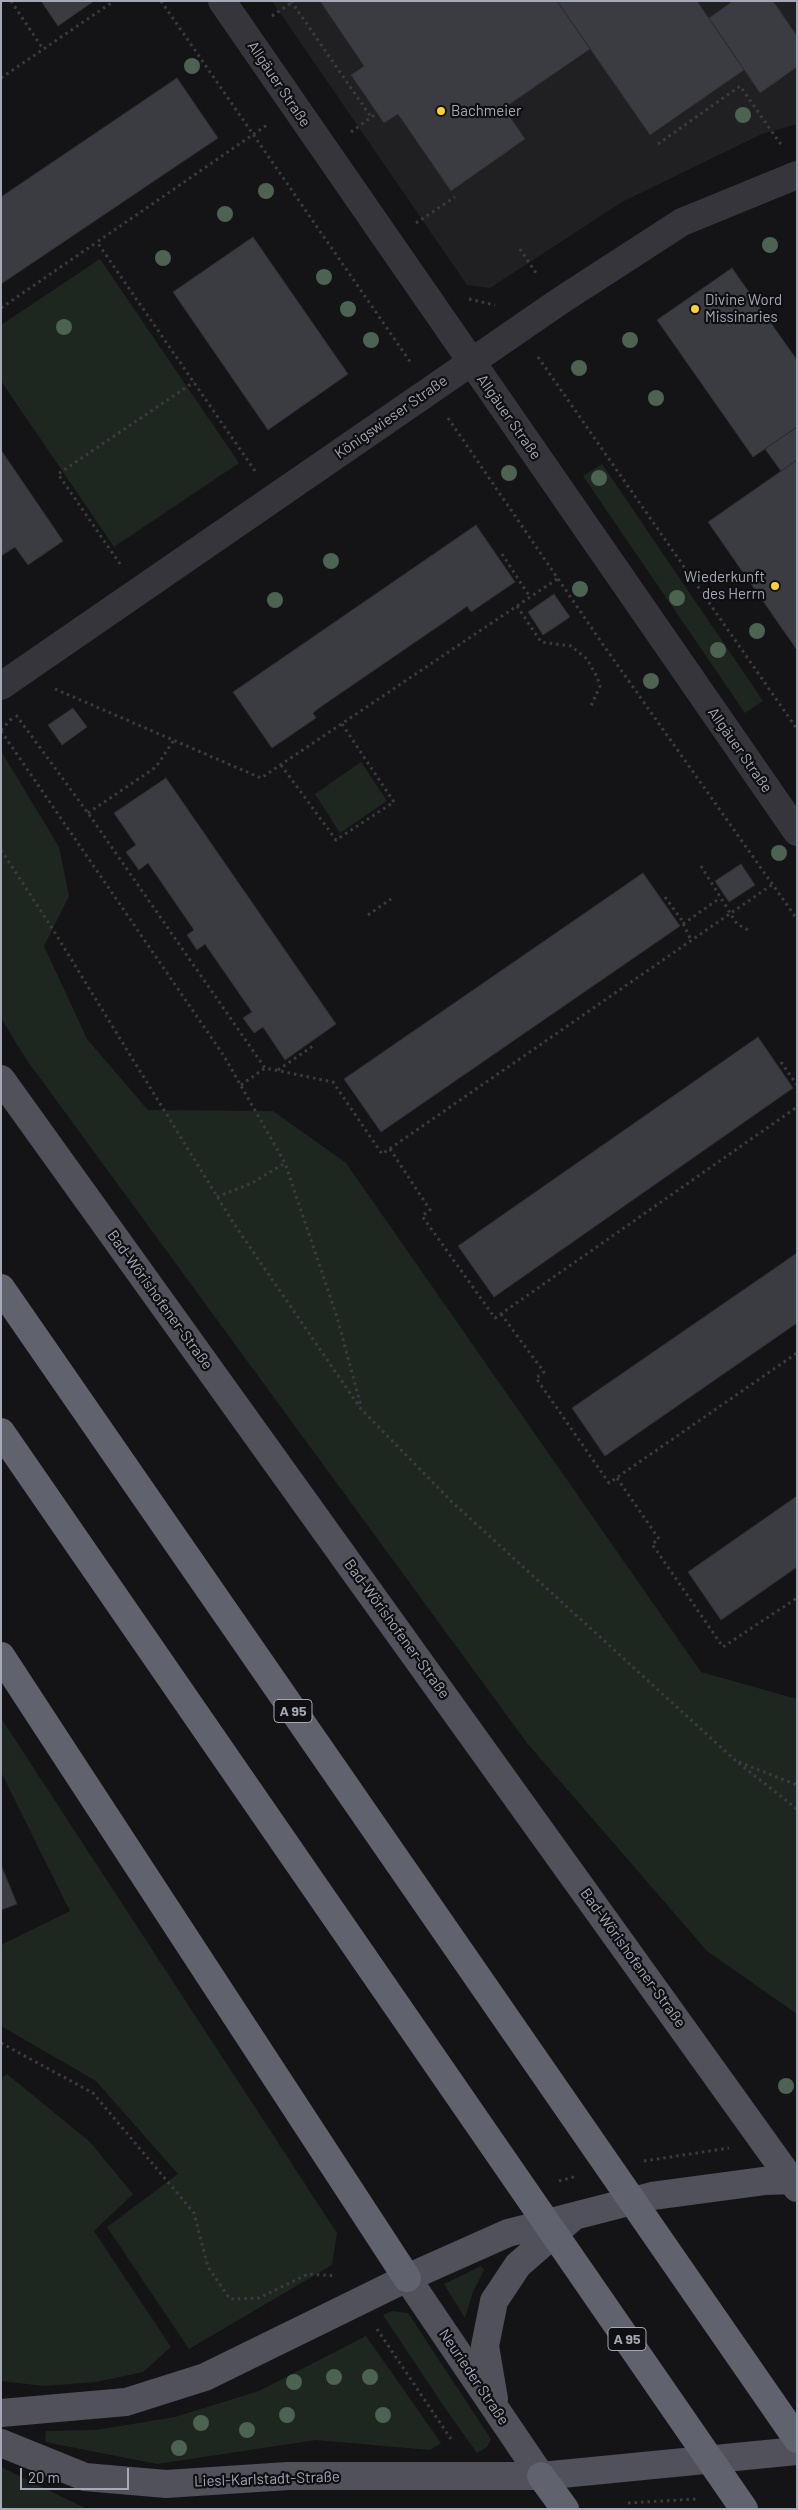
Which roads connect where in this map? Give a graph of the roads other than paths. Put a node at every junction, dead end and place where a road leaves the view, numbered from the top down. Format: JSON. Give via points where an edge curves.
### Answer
{"nodes":[{"id":1,"x":222,"y":1,"type":"edge"},
{"id":2,"x":792,"y":164,"type":"edge"},
{"id":3,"x":471,"y":362,"type":"junction"},
{"id":4,"x":1,"y":686,"type":"edge"},
{"id":5,"x":797,"y":832,"type":"edge"},
{"id":6,"x":1,"y":1079,"type":"edge"},
{"id":7,"x":1,"y":1288,"type":"edge"},
{"id":8,"x":1,"y":1432,"type":"edge"},
{"id":9,"x":1,"y":1656,"type":"edge"},
{"id":10,"x":795,"y":2182,"type":"edge"},
{"id":11,"x":577,"y":2214,"type":"junction"},
{"id":12,"x":407,"y":2278,"type":"junction"},
{"id":13,"x":495,"y":2409,"type":"junction"},
{"id":14,"x":1,"y":2413,"type":"edge"},
{"id":15,"x":797,"y":2421,"type":"edge"},
{"id":16,"x":797,"y":2439,"type":"edge"},
{"id":17,"x":1,"y":2443,"type":"edge"},
{"id":18,"x":797,"y":2451,"type":"edge"},
{"id":19,"x":737,"y":2458,"type":"junction"},
{"id":20,"x":540,"y":2476,"type":"junction"},
{"id":21,"x":565,"y":2509,"type":"edge"},
{"id":22,"x":744,"y":2509,"type":"edge"}],
"edges":[{"from":1,"to":3,"type":"street","name":"Allgäuer Straße"},
{"from":2,"to":3,"type":"street","name":"Königswieser Straße","via":[[682,222]]},
{"from":3,"to":4,"type":"street","name":"Königswieser Straße"},
{"from":3,"to":5,"type":"street","name":"Allgäuer Straße"},
{"from":6,"to":10,"type":"main road","name":"Bad-Wörishofener-Straße"},
{"from":7,"to":16,"type":"highway","number":"A 95"},
{"from":8,"to":22,"type":"highway","number":"A 95"},
{"from":9,"to":12,"type":"highway"},
{"from":10,"to":11,"type":"main road","via":[[764,2180],[652,2196]]},
{"from":11,"to":12,"type":"main road","via":[[508,2233]]},
{"from":11,"to":13,"type":"main road","via":[[518,2265],[494,2301],[485,2346]]},
{"from":12,"to":13,"type":"main road","name":"Neurieder Straße"},
{"from":12,"to":14,"type":"main road","via":[[205,2377],[126,2402]]},
{"from":13,"to":20,"type":"main road","name":"Neurieder Straße"},
{"from":15,"to":19,"type":"main road"},
{"from":17,"to":20,"type":"main road","name":"Liesl-Karlstadt-Straße","via":[[85,2477],[166,2484],[288,2476]]},
{"from":18,"to":19,"type":"main road","name":"Liesl-Karlstadt-Straße"},
{"from":19,"to":20,"type":"main road","name":"Liesl-Karlstadt-Straße"},
{"from":20,"to":21,"type":"highway"}]}
